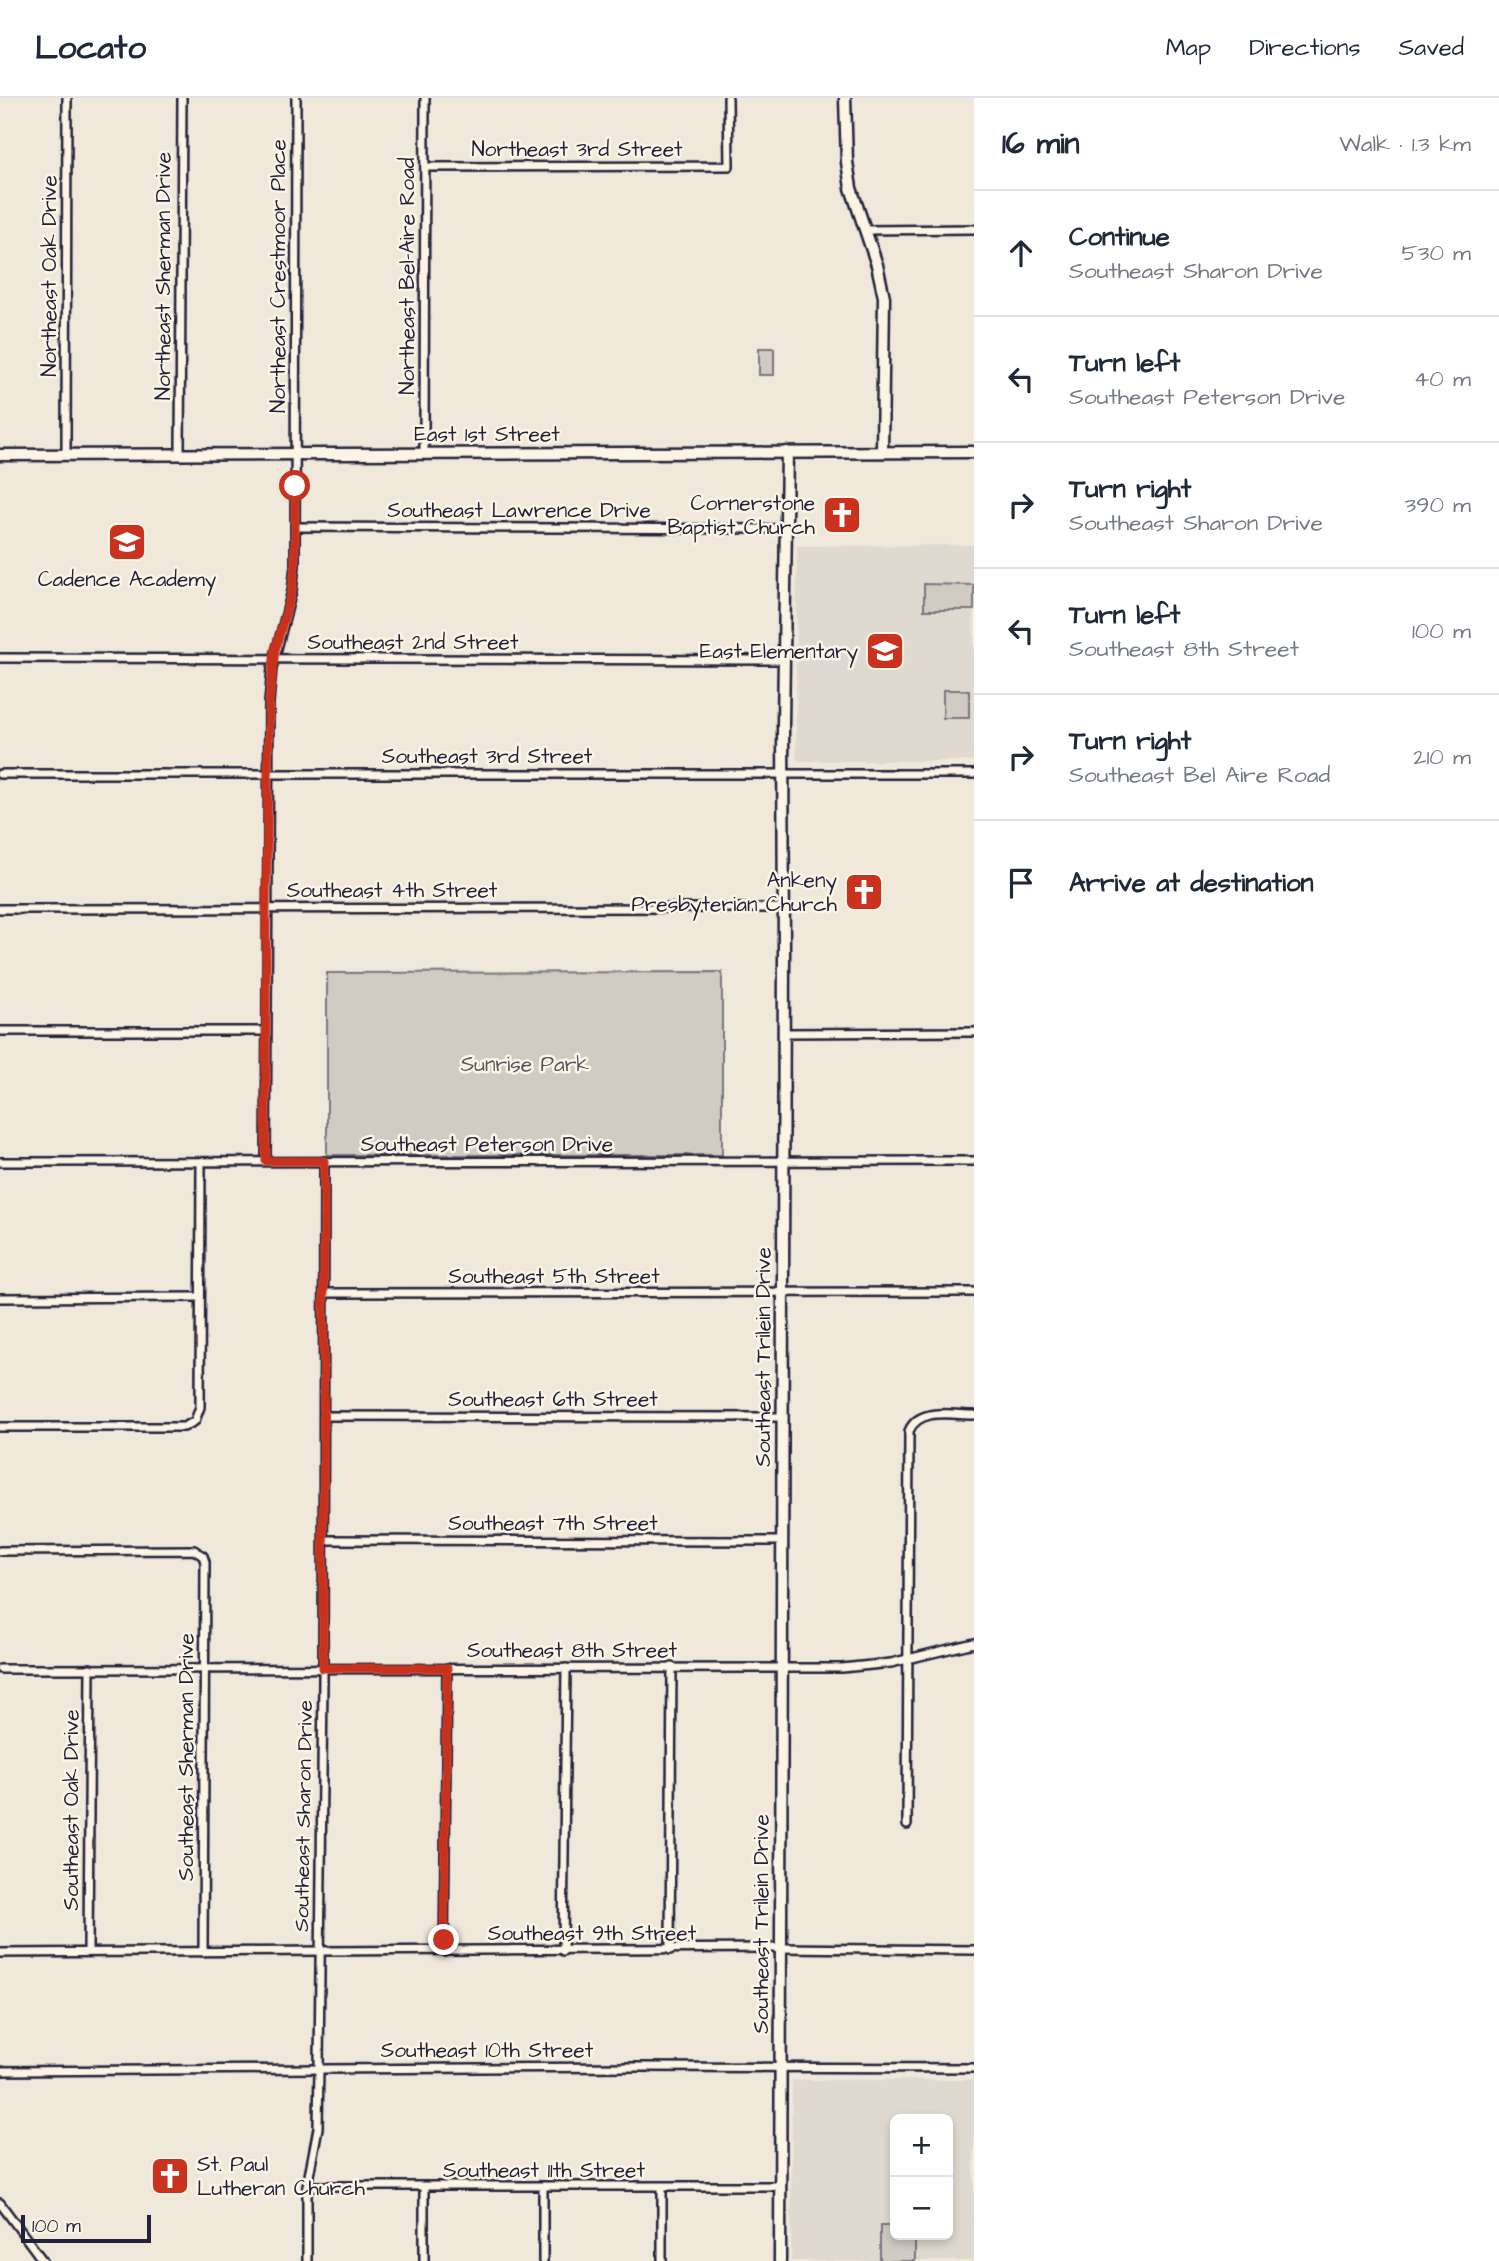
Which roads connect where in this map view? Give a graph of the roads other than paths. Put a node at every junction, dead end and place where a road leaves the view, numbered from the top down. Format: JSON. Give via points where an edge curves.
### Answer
{"nodes":[{"id":1,"x":67,"y":98,"type":"edge"},
{"id":2,"x":182,"y":98,"type":"edge"},
{"id":3,"x":296,"y":98,"type":"edge"},
{"id":4,"x":425,"y":98,"type":"edge"},
{"id":5,"x":728,"y":98,"type":"edge"},
{"id":6,"x":845,"y":98,"type":"edge"},
{"id":7,"x":425,"y":167,"type":"junction"},
{"id":8,"x":974,"y":229,"type":"edge"},
{"id":9,"x":864,"y":230,"type":"junction"},
{"id":10,"x":882,"y":452,"type":"junction"},
{"id":11,"x":974,"y":452,"type":"edge"},
{"id":12,"x":787,"y":453,"type":"junction"},
{"id":13,"x":180,"y":454,"type":"junction"},
{"id":14,"x":295,"y":454,"type":"junction"},
{"id":15,"x":424,"y":454,"type":"junction"},
{"id":16,"x":0,"y":455,"type":"edge"},
{"id":17,"x":66,"y":455,"type":"junction"},
{"id":18,"x":295,"y":527,"type":"junction"},
{"id":19,"x":786,"y":529,"type":"junction"},
{"id":20,"x":0,"y":658,"type":"edge"},
{"id":21,"x":274,"y":658,"type":"junction"},
{"id":22,"x":784,"y":660,"type":"junction"},
{"id":23,"x":268,"y":773,"type":"junction"},
{"id":24,"x":0,"y":774,"type":"edge"},
{"id":25,"x":974,"y":774,"type":"edge"},
{"id":26,"x":784,"y":775,"type":"junction"},
{"id":27,"x":266,"y":907,"type":"junction"},
{"id":28,"x":784,"y":908,"type":"junction"},
{"id":29,"x":0,"y":909,"type":"edge"},
{"id":30,"x":0,"y":1031,"type":"edge"},
{"id":31,"x":266,"y":1031,"type":"junction"},
{"id":32,"x":784,"y":1032,"type":"junction"},
{"id":33,"x":974,"y":1032,"type":"edge"},
{"id":34,"x":266,"y":1161,"type":"junction"},
{"id":35,"x":324,"y":1161,"type":"junction"},
{"id":36,"x":974,"y":1161,"type":"edge"},
{"id":37,"x":0,"y":1162,"type":"edge"},
{"id":38,"x":201,"y":1162,"type":"junction"},
{"id":39,"x":783,"y":1162,"type":"junction"},
{"id":40,"x":974,"y":1292,"type":"edge"},
{"id":41,"x":324,"y":1293,"type":"junction"},
{"id":42,"x":783,"y":1293,"type":"junction"},
{"id":43,"x":200,"y":1297,"type":"junction"},
{"id":44,"x":0,"y":1298,"type":"edge"},
{"id":45,"x":974,"y":1415,"type":"edge"},
{"id":46,"x":324,"y":1416,"type":"junction"},
{"id":47,"x":783,"y":1417,"type":"junction"},
{"id":48,"x":0,"y":1427,"type":"edge"},
{"id":49,"x":324,"y":1540,"type":"junction"},
{"id":50,"x":782,"y":1541,"type":"junction"},
{"id":51,"x":0,"y":1551,"type":"edge"},
{"id":52,"x":974,"y":1643,"type":"edge"},
{"id":53,"x":907,"y":1660,"type":"junction"},
{"id":54,"x":673,"y":1667,"type":"junction"},
{"id":55,"x":782,"y":1667,"type":"junction"},
{"id":56,"x":90,"y":1668,"type":"junction"},
{"id":57,"x":204,"y":1668,"type":"junction"},
{"id":58,"x":323,"y":1668,"type":"junction"},
{"id":59,"x":447,"y":1668,"type":"junction"},
{"id":60,"x":566,"y":1668,"type":"junction"},
{"id":61,"x":0,"y":1669,"type":"edge"},
{"id":62,"x":907,"y":1825,"type":"dead end"},
{"id":63,"x":780,"y":1948,"type":"junction"},
{"id":64,"x":670,"y":1950,"type":"junction"},
{"id":65,"x":974,"y":1950,"type":"edge"},
{"id":66,"x":444,"y":1951,"type":"junction"},
{"id":67,"x":563,"y":1951,"type":"junction"},
{"id":68,"x":88,"y":1952,"type":"junction"},
{"id":69,"x":203,"y":1952,"type":"junction"},
{"id":70,"x":319,"y":1952,"type":"junction"},
{"id":71,"x":0,"y":1953,"type":"edge"},
{"id":72,"x":780,"y":2067,"type":"junction"},
{"id":73,"x":319,"y":2068,"type":"junction"},
{"id":74,"x":974,"y":2068,"type":"edge"},
{"id":75,"x":0,"y":2071,"type":"edge"},
{"id":76,"x":307,"y":2186,"type":"junction"},
{"id":77,"x":780,"y":2186,"type":"junction"},
{"id":78,"x":424,"y":2187,"type":"junction"},
{"id":79,"x":662,"y":2187,"type":"junction"},
{"id":80,"x":543,"y":2188,"type":"junction"},
{"id":81,"x":0,"y":2203,"type":"edge"},
{"id":82,"x":43,"y":2261,"type":"edge"},
{"id":83,"x":307,"y":2261,"type":"edge"},
{"id":84,"x":425,"y":2261,"type":"edge"},
{"id":85,"x":543,"y":2261,"type":"edge"},
{"id":86,"x":662,"y":2261,"type":"edge"},
{"id":87,"x":780,"y":2261,"type":"edge"}],
"edges":[{"from":1,"to":17,"type":"street","name":"Northeast Oak Drive"},
{"from":2,"to":13,"type":"street","name":"Northeast Sherman Drive"},
{"from":3,"to":14,"type":"street","name":"Northeast Crestmoor Place"},
{"from":4,"to":7,"type":"street","name":"Northeast Bel-Aire Road"},
{"from":5,"to":7,"type":"street","name":"Northeast 3rd Street","via":[[729,166]]},
{"from":6,"to":9,"type":"street","via":[[847,162]]},
{"from":7,"to":15,"type":"street","name":"Northeast Bel-Aire Road"},
{"from":8,"to":9,"type":"street"},
{"from":9,"to":10,"type":"street","via":[[884,297]]},
{"from":10,"to":11,"type":"street","name":"East 1st Street"},
{"from":10,"to":12,"type":"street","name":"East 1st Street"},
{"from":12,"to":15,"type":"street","name":"East 1st Street"},
{"from":12,"to":19,"type":"street","name":"Southeast Trilein Drive"},
{"from":13,"to":14,"type":"street","name":"East 1st Street"},
{"from":13,"to":17,"type":"street","name":"East 1st Street"},
{"from":14,"to":15,"type":"street","name":"East 1st Street"},
{"from":14,"to":18,"type":"street"},
{"from":16,"to":17,"type":"street","name":"East 1st Street"},
{"from":18,"to":19,"type":"street","name":"Southeast Lawrence Drive"},
{"from":18,"to":21,"type":"street","via":[[292,591]]},
{"from":19,"to":22,"type":"street","name":"Southeast Trilein Drive"},
{"from":20,"to":21,"type":"street","name":"Southeast 2nd Street"},
{"from":21,"to":22,"type":"street","name":"Southeast 2nd Street"},
{"from":21,"to":23,"type":"street"},
{"from":22,"to":26,"type":"street","name":"Southeast Trilein Drive"},
{"from":23,"to":24,"type":"street","name":"Southeast 3rd Street"},
{"from":23,"to":26,"type":"street","name":"Southeast 3rd Street"},
{"from":23,"to":27,"type":"street"},
{"from":25,"to":26,"type":"street","name":"Southeast 3rd Street"},
{"from":26,"to":28,"type":"street","name":"Southeast Trilein Drive"},
{"from":27,"to":28,"type":"street","name":"Southeast 4th Street"},
{"from":27,"to":29,"type":"street","name":"Southeast 4th Street"},
{"from":27,"to":31,"type":"street"},
{"from":28,"to":32,"type":"street","name":"Southeast Trilein Drive"},
{"from":30,"to":31,"type":"street"},
{"from":31,"to":34,"type":"street"},
{"from":32,"to":33,"type":"street"},
{"from":32,"to":39,"type":"street","name":"Southeast Trilein Drive"},
{"from":34,"to":35,"type":"street","name":"Southeast Peterson Drive"},
{"from":34,"to":38,"type":"street","name":"Southeast Peterson Drive"},
{"from":35,"to":39,"type":"street","name":"Southeast Peterson Drive"},
{"from":35,"to":41,"type":"street","name":"Southeast Sharon Drive"},
{"from":36,"to":39,"type":"street","name":"Southeast Peterson Drive"},
{"from":37,"to":38,"type":"street","name":"Southeast Peterson Drive"},
{"from":38,"to":43,"type":"street"},
{"from":39,"to":42,"type":"street","name":"Southeast Trilein Drive"},
{"from":40,"to":42,"type":"street","name":"Southeast 5th Street"},
{"from":41,"to":42,"type":"street","name":"Southeast 5th Street"},
{"from":41,"to":46,"type":"street","name":"Southeast Sharon Drive"},
{"from":42,"to":47,"type":"street","name":"Southeast Trilein Drive"},
{"from":43,"to":44,"type":"street"},
{"from":43,"to":48,"type":"street","via":[[199,1415],[195,1421],[184,1427]]},
{"from":45,"to":53,"type":"street","via":[[925,1415],[909,1431]]},
{"from":46,"to":47,"type":"street","name":"Southeast 6th Street"},
{"from":46,"to":49,"type":"street","name":"Southeast Sharon Drive"},
{"from":47,"to":50,"type":"street","name":"Southeast Trilein Drive"},
{"from":49,"to":50,"type":"street","name":"Southeast 7th Street"},
{"from":49,"to":58,"type":"street","name":"Southeast Sharon Drive"},
{"from":50,"to":55,"type":"street","name":"Southeast Trilein Drive"},
{"from":51,"to":57,"type":"street","name":"Southeast Sherman Drive","via":[[194,1550],[205,1562]]},
{"from":52,"to":53,"type":"street","name":"Southeast 8th Street"},
{"from":53,"to":55,"type":"street","name":"Southeast 8th Street","via":[[859,1667]]},
{"from":53,"to":62,"type":"street"},
{"from":54,"to":55,"type":"street","name":"Southeast 8th Street"},
{"from":54,"to":60,"type":"street","name":"Southeast 8th Street"},
{"from":54,"to":64,"type":"street"},
{"from":55,"to":63,"type":"street","name":"Southeast Trilein Drive"},
{"from":56,"to":57,"type":"street","name":"Southeast 8th Street"},
{"from":56,"to":61,"type":"street","name":"Southeast 8th Street"},
{"from":56,"to":68,"type":"street","name":"Southeast Oak Drive"},
{"from":57,"to":58,"type":"street","name":"Southeast 8th Street"},
{"from":57,"to":69,"type":"street","name":"Southeast Sherman Drive"},
{"from":58,"to":59,"type":"street","name":"Southeast 8th Street"},
{"from":58,"to":70,"type":"street","name":"Southeast Sharon Drive"},
{"from":59,"to":60,"type":"street","name":"Southeast 8th Street"},
{"from":59,"to":66,"type":"street"},
{"from":60,"to":67,"type":"street"},
{"from":63,"to":64,"type":"street","name":"Southeast 9th Street"},
{"from":63,"to":65,"type":"street","name":"Southeast 9th Street"},
{"from":63,"to":72,"type":"street","name":"Southeast Trilein Drive"},
{"from":64,"to":67,"type":"street","name":"Southeast 9th Street"},
{"from":66,"to":67,"type":"street","name":"Southeast 9th Street"},
{"from":66,"to":70,"type":"street","name":"Southeast 9th Street"},
{"from":68,"to":69,"type":"street","name":"Southeast 9th Street"},
{"from":68,"to":71,"type":"street","name":"Southeast 9th Street"},
{"from":69,"to":70,"type":"street","name":"Southeast 9th Street"},
{"from":70,"to":73,"type":"street","name":"Southeast Sharon Drive"},
{"from":72,"to":73,"type":"street","name":"Southeast 10th Street"},
{"from":72,"to":74,"type":"street","name":"Southeast 10th Street"},
{"from":72,"to":77,"type":"street","name":"Southeast Trilein Drive"},
{"from":73,"to":75,"type":"street","name":"Southeast 10th Street"},
{"from":73,"to":76,"type":"street","name":"Southeast Sharon Drive","via":[[318,2128]]},
{"from":76,"to":78,"type":"street","name":"Southeast 11th Street"},
{"from":76,"to":83,"type":"street","name":"Southeast Sharon Drive"},
{"from":77,"to":79,"type":"street","name":"Southeast 11th Street"},
{"from":77,"to":87,"type":"street","name":"Southeast Trilein Drive"},
{"from":78,"to":80,"type":"street","name":"Southeast 11th Street"},
{"from":78,"to":84,"type":"street"},
{"from":79,"to":80,"type":"street","name":"Southeast 11th Street"},
{"from":79,"to":86,"type":"street"},
{"from":80,"to":85,"type":"street"},
{"from":81,"to":82,"type":"street"}]}
